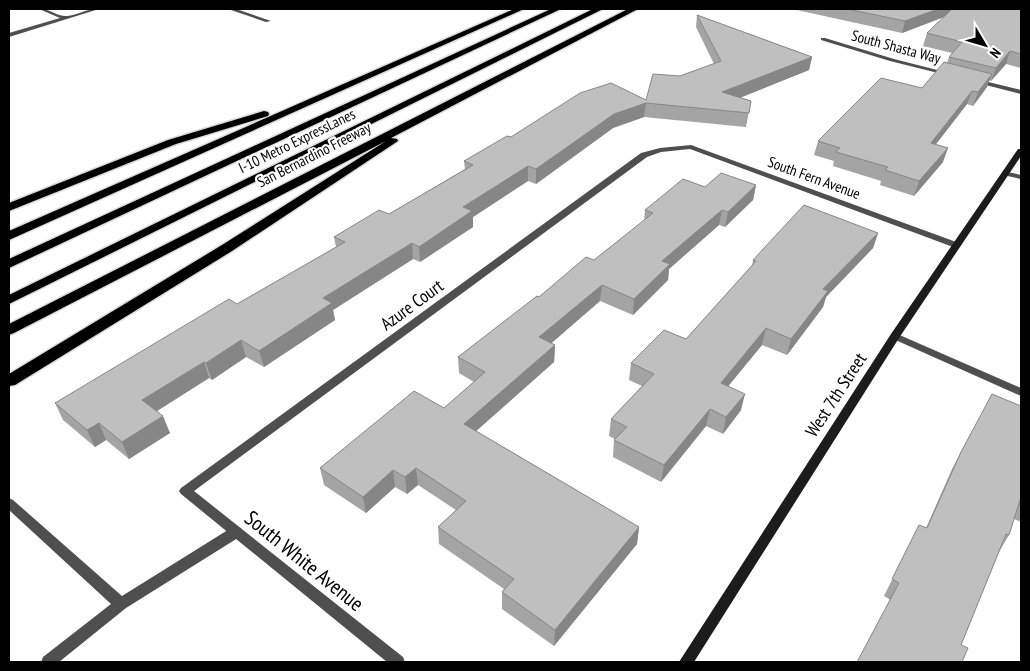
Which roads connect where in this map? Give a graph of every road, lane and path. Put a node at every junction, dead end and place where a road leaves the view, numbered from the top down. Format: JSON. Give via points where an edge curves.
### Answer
{"nodes":[{"id":1,"x":42,"y":9,"type":"edge"},
{"id":2,"x":96,"y":9,"type":"edge"},
{"id":3,"x":231,"y":9,"type":"edge"},
{"id":4,"x":520,"y":9,"type":"edge"},
{"id":5,"x":557,"y":9,"type":"edge"},
{"id":6,"x":598,"y":9,"type":"edge"},
{"id":7,"x":634,"y":9,"type":"edge"},
{"id":8,"x":64,"y":18,"type":"junction"},
{"id":9,"x":268,"y":21,"type":"dead end"},
{"id":10,"x":9,"y":35,"type":"edge"},
{"id":11,"x":823,"y":39,"type":"dead end"},
{"id":12,"x":957,"y":76,"type":"edge"},
{"id":13,"x":966,"y":78,"type":"edge"},
{"id":14,"x":1021,"y":92,"type":"edge"},
{"id":15,"x":469,"y":93,"type":"junction"},
{"id":16,"x":330,"y":94,"type":"junction"},
{"id":17,"x":660,"y":150,"type":"joint"},
{"id":18,"x":1021,"y":151,"type":"edge"},
{"id":19,"x":1006,"y":173,"type":"junction"},
{"id":20,"x":1021,"y":177,"type":"edge"},
{"id":21,"x":9,"y":207,"type":"edge"},
{"id":22,"x":9,"y":236,"type":"edge"},
{"id":23,"x":956,"y":246,"type":"junction"},
{"id":24,"x":9,"y":264,"type":"edge"},
{"id":25,"x":9,"y":300,"type":"edge"},
{"id":26,"x":9,"y":330,"type":"edge"},
{"id":27,"x":894,"y":336,"type":"junction"},
{"id":28,"x":9,"y":381,"type":"edge"},
{"id":29,"x":1021,"y":392,"type":"edge"},
{"id":30,"x":185,"y":491,"type":"joint"},
{"id":31,"x":9,"y":503,"type":"edge"},
{"id":32,"x":236,"y":532,"type":"junction"},
{"id":33,"x":121,"y":604,"type":"junction"},
{"id":34,"x":48,"y":662,"type":"edge"},
{"id":35,"x":398,"y":662,"type":"edge"},
{"id":36,"x":686,"y":662,"type":"edge"}],
"edges":[{"from":1,"to":8,"type":"street"},
{"from":2,"to":8,"type":"street"},
{"from":3,"to":9,"type":"street"},
{"from":4,"to":16,"type":"highway"},
{"from":5,"to":24,"type":"highway","name":"I-10 Metro ExpressLanes"},
{"from":6,"to":25,"type":"highway","name":"I-10 Metro ExpressLanes"},
{"from":7,"to":15,"type":"highway","name":"San Bernardino Freeway"},
{"from":8,"to":10,"type":"street"},
{"from":11,"to":12,"type":"street","name":"South Shasta Way"},
{"from":13,"to":14,"type":"street"},
{"from":15,"to":26,"type":"highway","name":"San Bernardino Freeway"},
{"from":15,"to":28,"type":"highway","via":[[227,248]]},
{"from":16,"to":21,"type":"highway","via":[[172,142]]},
{"from":16,"to":22,"type":"highway"},
{"from":17,"to":23,"type":"street","name":"South Fern Avenue","via":[[691,147]]},
{"from":17,"to":30,"type":"street","name":"Azure Court","via":[[644,155]]},
{"from":18,"to":19,"type":"street","name":"West 7th Street"},
{"from":19,"to":20,"type":"street"},
{"from":19,"to":23,"type":"street","name":"West 7th Street"},
{"from":23,"to":27,"type":"street","name":"West 7th Street"},
{"from":27,"to":29,"type":"street"},
{"from":27,"to":36,"type":"street","name":"West 7th Street"},
{"from":30,"to":32,"type":"street","name":"South White Avenue"},
{"from":31,"to":33,"type":"street"},
{"from":32,"to":33,"type":"street"},
{"from":32,"to":35,"type":"street","name":"South White Avenue"},
{"from":33,"to":34,"type":"street"}]}
